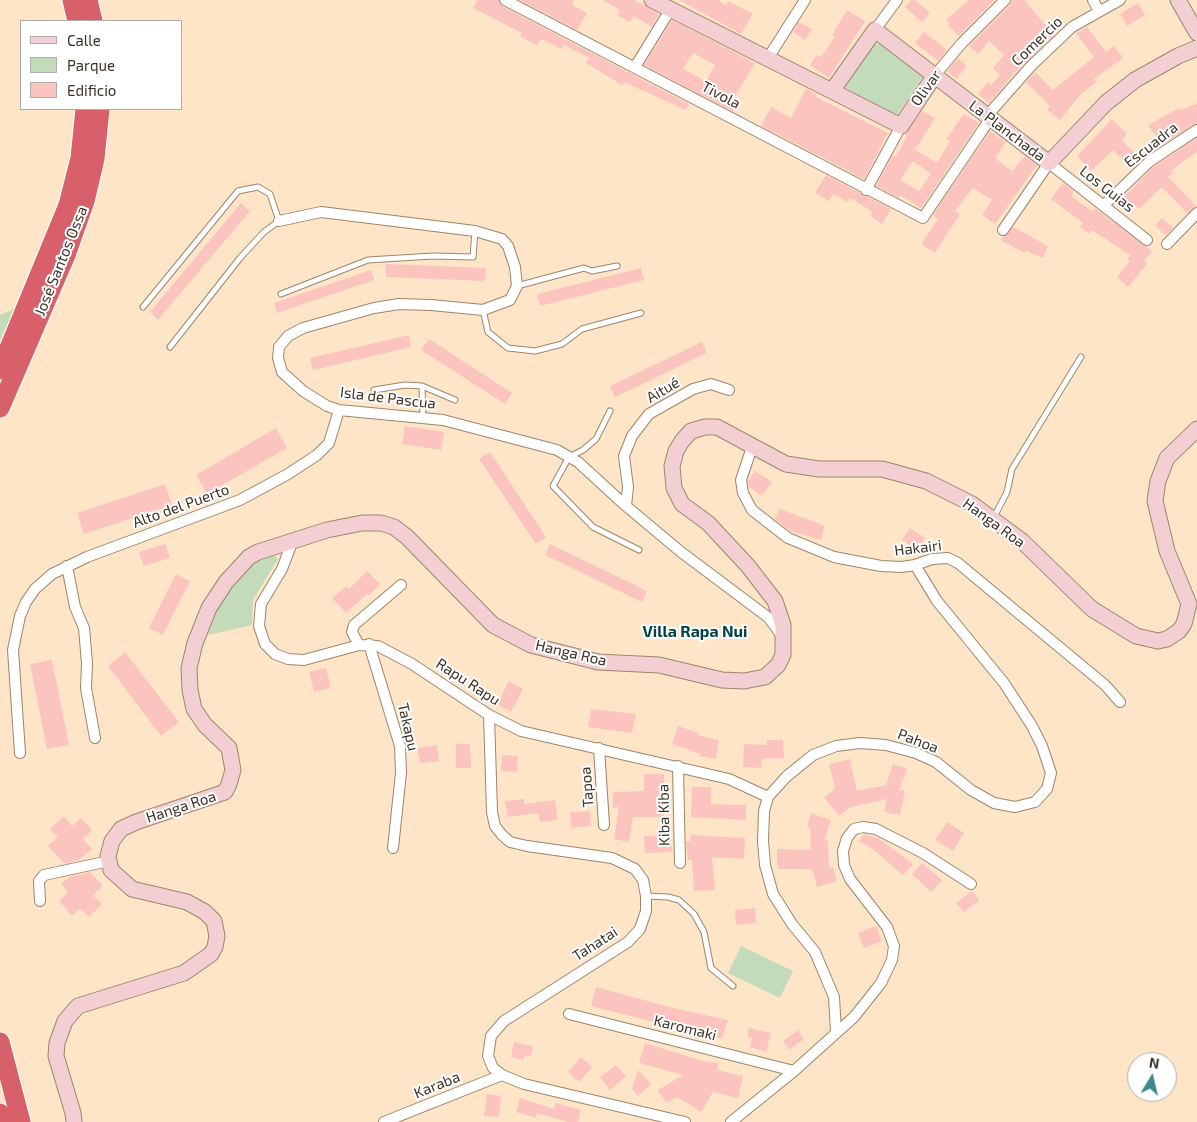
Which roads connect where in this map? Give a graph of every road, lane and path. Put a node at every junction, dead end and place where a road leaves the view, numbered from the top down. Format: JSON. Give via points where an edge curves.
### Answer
{"nodes":[{"id":1,"x":72,"y":0,"type":"edge"},
{"id":2,"x":88,"y":0,"type":"edge"},
{"id":3,"x":505,"y":0,"type":"edge"},
{"id":4,"x":652,"y":0,"type":"edge"},
{"id":5,"x":804,"y":0,"type":"edge"},
{"id":6,"x":897,"y":0,"type":"edge"},
{"id":7,"x":1005,"y":0,"type":"edge"},
{"id":8,"x":1092,"y":0,"type":"edge"},
{"id":9,"x":1120,"y":0,"type":"edge"},
{"id":10,"x":1178,"y":0,"type":"edge"},
{"id":11,"x":670,"y":10,"type":"junction"},
{"id":12,"x":1099,"y":11,"type":"junction"},
{"id":13,"x":77,"y":20,"type":"edge"},
{"id":14,"x":93,"y":20,"type":"edge"},
{"id":15,"x":875,"y":30,"type":"junction"},
{"id":16,"x":1197,"y":33,"type":"edge"},
{"id":17,"x":1197,"y":48,"type":"edge"},
{"id":18,"x":768,"y":58,"type":"junction"},
{"id":19,"x":635,"y":67,"type":"junction"},
{"id":20,"x":934,"y":75,"type":"junction"},
{"id":21,"x":832,"y":91,"type":"junction"},
{"id":22,"x":85,"y":110,"type":"edge"},
{"id":23,"x":100,"y":110,"type":"edge"},
{"id":24,"x":988,"y":118,"type":"junction"},
{"id":25,"x":901,"y":126,"type":"junction"},
{"id":26,"x":1197,"y":130,"type":"edge"},
{"id":27,"x":1049,"y":163,"type":"junction"},
{"id":28,"x":866,"y":190,"type":"junction"},
{"id":29,"x":1104,"y":205,"type":"junction"},
{"id":30,"x":1197,"y":213,"type":"edge"},
{"id":31,"x":923,"y":218,"type":"joint"},
{"id":32,"x":279,"y":221,"type":"junction"},
{"id":33,"x":1003,"y":230,"type":"dead end"},
{"id":34,"x":475,"y":231,"type":"junction"},
{"id":35,"x":1147,"y":240,"type":"dead end"},
{"id":36,"x":1166,"y":244,"type":"dead end"},
{"id":37,"x":617,"y":266,"type":"dead end"},
{"id":38,"x":517,"y":286,"type":"junction"},
{"id":39,"x":281,"y":294,"type":"dead end"},
{"id":40,"x":143,"y":307,"type":"dead end"},
{"id":41,"x":483,"y":310,"type":"junction"},
{"id":42,"x":641,"y":313,"type":"dead end"},
{"id":43,"x":170,"y":347,"type":"dead end"},
{"id":44,"x":1081,"y":357,"type":"dead end"},
{"id":45,"x":0,"y":370,"type":"edge"},
{"id":46,"x":422,"y":386,"type":"junction"},
{"id":47,"x":374,"y":390,"type":"dead end"},
{"id":48,"x":729,"y":390,"type":"dead end"},
{"id":49,"x":455,"y":400,"type":"dead end"},
{"id":50,"x":0,"y":408,"type":"edge"},
{"id":51,"x":339,"y":410,"type":"junction"},
{"id":52,"x":610,"y":411,"type":"dead end"},
{"id":53,"x":423,"y":418,"type":"junction"},
{"id":54,"x":1197,"y":429,"type":"edge"},
{"id":55,"x":753,"y":444,"type":"junction"},
{"id":56,"x":569,"y":457,"type":"junction"},
{"id":57,"x":626,"y":506,"type":"junction"},
{"id":58,"x":993,"y":519,"type":"junction"},
{"id":59,"x":293,"y":540,"type":"junction"},
{"id":60,"x":639,"y":550,"type":"dead end"},
{"id":61,"x":67,"y":566,"type":"junction"},
{"id":62,"x":916,"y":566,"type":"junction"},
{"id":63,"x":401,"y":585,"type":"dead end"},
{"id":64,"x":782,"y":636,"type":"junction"},
{"id":65,"x":364,"y":645,"type":"junction"},
{"id":66,"x":1120,"y":702,"type":"dead end"},
{"id":67,"x":490,"y":715,"type":"junction"},
{"id":68,"x":95,"y":738,"type":"dead end"},
{"id":69,"x":599,"y":748,"type":"junction"},
{"id":70,"x":20,"y":753,"type":"dead end"},
{"id":71,"x":678,"y":766,"type":"junction"},
{"id":72,"x":768,"y":797,"type":"junction"},
{"id":73,"x":604,"y":825,"type":"dead end"},
{"id":74,"x":392,"y":848,"type":"dead end"},
{"id":75,"x":110,"y":861,"type":"junction"},
{"id":76,"x":680,"y":863,"type":"dead end"},
{"id":77,"x":971,"y":884,"type":"dead end"},
{"id":78,"x":646,"y":896,"type":"junction"},
{"id":79,"x":40,"y":901,"type":"dead end"},
{"id":80,"x":733,"y":986,"type":"dead end"},
{"id":81,"x":568,"y":1014,"type":"dead end"},
{"id":82,"x":836,"y":1032,"type":"junction"},
{"id":83,"x":0,"y":1042,"type":"edge"},
{"id":84,"x":794,"y":1071,"type":"junction"},
{"id":85,"x":502,"y":1075,"type":"junction"},
{"id":86,"x":0,"y":1113,"type":"edge"},
{"id":87,"x":2,"y":1122,"type":"edge"},
{"id":88,"x":21,"y":1122,"type":"edge"},
{"id":89,"x":74,"y":1122,"type":"edge"},
{"id":90,"x":384,"y":1122,"type":"edge"},
{"id":91,"x":685,"y":1122,"type":"edge"},
{"id":92,"x":730,"y":1122,"type":"edge"}],
"edges":[{"from":1,"to":13,"type":"highway"},
{"from":2,"to":14,"type":"highway"},
{"from":3,"to":19,"type":"street","name":"Tivola"},
{"from":4,"to":11,"type":"street"},
{"from":5,"to":18,"type":"street"},
{"from":6,"to":15,"type":"street"},
{"from":7,"to":20,"type":"street","name":"Olivar"},
{"from":8,"to":12,"type":"street"},
{"from":9,"to":12,"type":"street","name":"Comercio"},
{"from":10,"to":16,"type":"street"},
{"from":11,"to":18,"type":"street"},
{"from":11,"to":19,"type":"street"},
{"from":12,"to":24,"type":"street","name":"Comercio","via":[[1072,27],[1030,66]]},
{"from":15,"to":20,"type":"street","name":"La Planchada"},
{"from":15,"to":21,"type":"street"},
{"from":17,"to":27,"type":"street","name":"La Planchada","via":[[1135,80],[1106,103]]},
{"from":18,"to":21,"type":"street"},
{"from":19,"to":28,"type":"street","name":"Tivola"},
{"from":20,"to":24,"type":"street","name":"La Planchada"},
{"from":20,"to":25,"type":"street","name":"Olivar"},
{"from":21,"to":25,"type":"street"},
{"from":22,"to":45,"type":"highway","name":"José Santos Ossa","via":[[80,158],[68,205]]},
{"from":23,"to":50,"type":"highway","name":"José Santos Ossa","via":[[95,159],[85,201],[66,255]]},
{"from":24,"to":27,"type":"street","name":"La Planchada"},
{"from":24,"to":31,"type":"street","name":"Comercio"},
{"from":25,"to":28,"type":"street","name":"Olivar"},
{"from":26,"to":29,"type":"street","name":"Escuadra","via":[[1150,161]]},
{"from":27,"to":29,"type":"street","name":"Los Guias"},
{"from":27,"to":33,"type":"street"},
{"from":28,"to":31,"type":"street","name":"Tivola"},
{"from":29,"to":35,"type":"street","name":"Los Guias"},
{"from":30,"to":36,"type":"street"},
{"from":32,"to":34,"type":"street","via":[[321,212]]},
{"from":32,"to":40,"type":"lane","via":[[270,194],[258,187],[238,191]]},
{"from":32,"to":43,"type":"lane","via":[[240,258]]},
{"from":34,"to":38,"type":"street","via":[[492,234],[508,246]]},
{"from":34,"to":39,"type":"lane","via":[[473,257],[368,260]]},
{"from":37,"to":38,"type":"lane","via":[[592,271],[584,268]]},
{"from":38,"to":41,"type":"street","name":"Isla de Pascua","via":[[510,300]]},
{"from":41,"to":42,"type":"lane","via":[[488,332],[508,348],[535,351],[562,344],[582,329]]},
{"from":41,"to":51,"type":"street","name":"Isla de Pascua","via":[[399,304],[303,328],[288,336],[279,347],[282,372],[303,391]]},
{"from":44,"to":58,"type":"lane","via":[[1012,469],[1007,492]]},
{"from":46,"to":47,"type":"lane"},
{"from":46,"to":49,"type":"lane"},
{"from":46,"to":53,"type":"lane"},
{"from":48,"to":57,"type":"street","name":"Aitué","via":[[711,384],[694,389],[649,414],[632,436],[624,456],[628,487]]},
{"from":51,"to":53,"type":"street","name":"Isla de Pascua"},
{"from":51,"to":61,"type":"street","name":"Alto del Puerto","via":[[333,433],[324,448],[305,464],[261,490]]},
{"from":52,"to":56,"type":"lane","via":[[596,438]]},
{"from":53,"to":56,"type":"street","name":"Isla de Pascua","via":[[464,424]]},
{"from":54,"to":58,"type":"street","name":"Hanga Roa","via":[[1167,458],[1155,501],[1167,551],[1189,604],[1184,624],[1167,639],[1147,640],[1136,636],[1092,609],[1022,541]]},
{"from":55,"to":58,"type":"street","name":"Hanga Roa","via":[[767,455],[800,467],[882,470],[926,480]]},
{"from":55,"to":62,"type":"street","name":"Hakairi","via":[[741,480],[743,493],[752,510],[766,522],[788,538],[834,557],[881,566]]},
{"from":55,"to":64,"type":"street","name":"Hanga Roa","via":[[717,427],[691,431],[676,451],[672,466],[674,488],[682,504],[708,523],[775,601],[783,625]]},
{"from":56,"to":57,"type":"street","name":"Isla de Pascua"},
{"from":56,"to":60,"type":"lane","via":[[553,486],[593,527]]},
{"from":57,"to":64,"type":"street","name":"Isla de Pascua","via":[[768,618]]},
{"from":59,"to":64,"type":"street","name":"Hanga Roa","via":[[362,523],[394,527],[493,625],[531,645],[598,662],[659,665],[722,680],[744,681],[765,677],[778,665],[783,655]]},
{"from":59,"to":65,"type":"street","via":[[282,569],[261,604],[259,626],[266,644],[275,654],[288,660],[304,660]]},
{"from":59,"to":75,"type":"street","name":"Hanga Roa","via":[[258,552],[239,568],[209,608],[195,643],[190,690],[194,709],[229,748],[233,770],[224,792],[122,829],[112,841]]},
{"from":61,"to":68,"type":"street","via":[[75,607],[84,628],[88,668],[86,688]]},
{"from":61,"to":70,"type":"street","name":"Alto del Puerto","via":[[35,589],[20,616],[13,659]]},
{"from":62,"to":66,"type":"street","name":"Hakairi","via":[[939,557],[958,563],[1105,685]]},
{"from":62,"to":72,"type":"street","name":"Pahoa","via":[[936,601],[1004,683],[1032,726],[1050,773],[1047,789],[1035,802],[1016,807],[994,803],[971,790],[936,762],[886,745],[860,743],[836,746],[813,755]]},
{"from":63,"to":65,"type":"street","name":"Takapu","via":[[354,625],[352,632]]},
{"from":65,"to":67,"type":"street","name":"Rapu Rapu","via":[[385,649]]},
{"from":65,"to":74,"type":"street","name":"Takapu","via":[[400,746],[401,773]]},
{"from":67,"to":69,"type":"street","name":"Rapu Rapu","via":[[521,731]]},
{"from":67,"to":78,"type":"street","name":"Tahatai","via":[[492,812],[495,826],[502,835],[510,842],[527,846],[612,858],[635,870],[643,880]]},
{"from":69,"to":71,"type":"street","name":"Rapu Rapu"},
{"from":69,"to":73,"type":"street","name":"Tapoa"},
{"from":71,"to":72,"type":"street","name":"Rapu Rapu","via":[[729,779]]},
{"from":71,"to":76,"type":"street","name":"Kiba Kiba"},
{"from":72,"to":82,"type":"street","via":[[762,841],[773,894],[815,952],[834,997]]},
{"from":75,"to":79,"type":"street","via":[[44,875],[38,880]]},
{"from":75,"to":89,"type":"street","via":[[111,870],[132,889],[187,902],[206,912],[214,921],[217,936],[211,954],[184,973],[78,1006],[65,1021],[56,1043],[56,1056]]},
{"from":77,"to":82,"type":"street","via":[[923,853],[876,829],[854,829],[843,851],[844,865],[850,879],[887,927],[894,946],[882,983],[854,1017]]},
{"from":78,"to":80,"type":"lane","via":[[668,896],[679,900],[694,914],[704,932],[711,968]]},
{"from":78,"to":85,"type":"street","name":"Tahatai","via":[[646,911],[640,929],[628,942],[511,1017],[491,1036],[488,1056],[493,1068]]},
{"from":81,"to":84,"type":"street","name":"Karomaki"},
{"from":82,"to":84,"type":"street"},
{"from":83,"to":88,"type":"highway"},
{"from":84,"to":92,"type":"street"},
{"from":85,"to":90,"type":"street","name":"Karaba"},
{"from":85,"to":91,"type":"street","via":[[524,1084]]},
{"from":86,"to":87,"type":"highway"}]}
